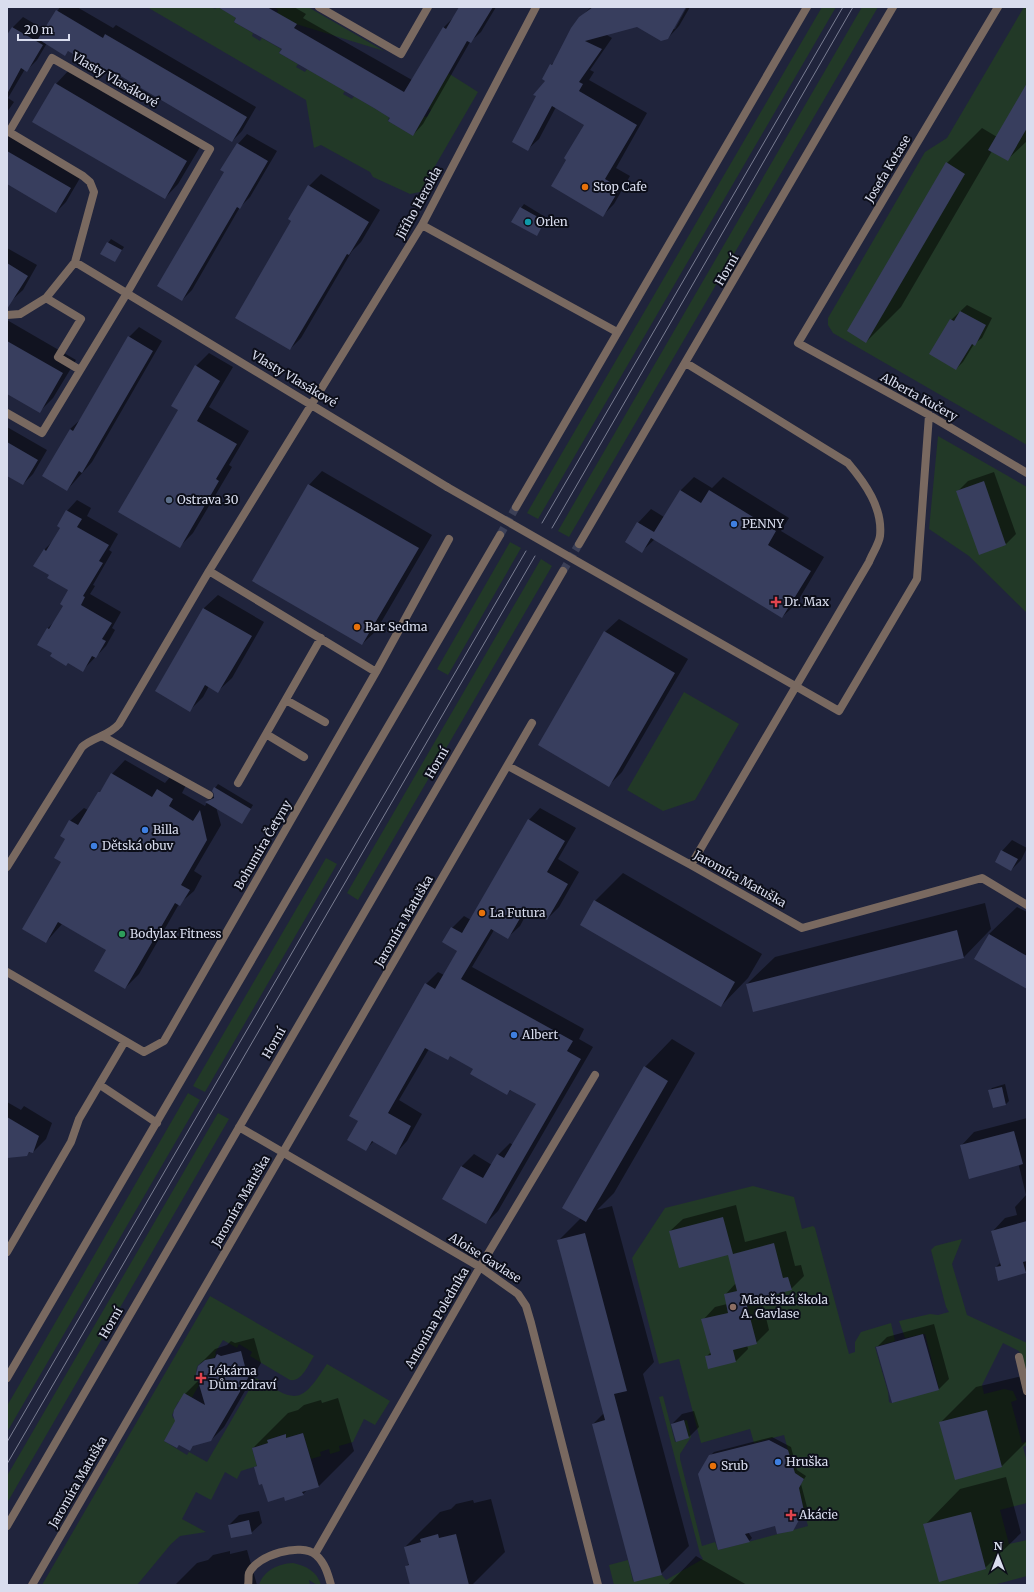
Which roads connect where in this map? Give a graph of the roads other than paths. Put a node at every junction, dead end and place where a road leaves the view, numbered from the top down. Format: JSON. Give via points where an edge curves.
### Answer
{"nodes":[{"id":1,"x":319,"y":7,"type":"edge"},
{"id":2,"x":428,"y":7,"type":"edge"},
{"id":3,"x":536,"y":7,"type":"edge"},
{"id":4,"x":807,"y":7,"type":"edge"},
{"id":5,"x":893,"y":7,"type":"edge"},
{"id":6,"x":998,"y":7,"type":"edge"},
{"id":7,"x":422,"y":225,"type":"junction"},
{"id":8,"x":75,"y":262,"type":"junction"},
{"id":9,"x":127,"y":293,"type":"junction"},
{"id":10,"x":46,"y":298,"type":"junction"},
{"id":11,"x":7,"y":314,"type":"edge"},
{"id":12,"x":617,"y":332,"type":"junction"},
{"id":13,"x":798,"y":343,"type":"joint"},
{"id":14,"x":686,"y":363,"type":"junction"},
{"id":15,"x":80,"y":370,"type":"junction"},
{"id":16,"x":313,"y":405,"type":"junction"},
{"id":17,"x":7,"y":413,"type":"edge"},
{"id":18,"x":929,"y":415,"type":"junction"},
{"id":19,"x":1027,"y":473,"type":"edge"},
{"id":20,"x":516,"y":507,"type":"tunnel mouth"},
{"id":21,"x":500,"y":535,"type":"tunnel mouth"},
{"id":22,"x":449,"y":539,"type":"dead end"},
{"id":23,"x":579,"y":544,"type":"tunnel mouth"},
{"id":24,"x":209,"y":571,"type":"junction"},
{"id":25,"x":563,"y":572,"type":"tunnel mouth"},
{"id":26,"x":320,"y":638,"type":"junction"},
{"id":27,"x":376,"y":672,"type":"junction"},
{"id":28,"x":796,"y":685,"type":"junction"},
{"id":29,"x":286,"y":700,"type":"junction"},
{"id":30,"x":325,"y":722,"type":"dead end"},
{"id":31,"x":532,"y":723,"type":"dead end"},
{"id":32,"x":266,"y":734,"type":"junction"},
{"id":33,"x":102,"y":736,"type":"junction"},
{"id":34,"x":304,"y":757,"type":"dead end"},
{"id":35,"x":508,"y":766,"type":"junction"},
{"id":36,"x":238,"y":783,"type":"dead end"},
{"id":37,"x":209,"y":795,"type":"dead end"},
{"id":38,"x":691,"y":865,"type":"junction"},
{"id":39,"x":7,"y":868,"type":"edge"},
{"id":40,"x":1027,"y":905,"type":"edge"},
{"id":41,"x":7,"y":972,"type":"edge"},
{"id":42,"x":126,"y":1041,"type":"junction"},
{"id":43,"x":594,"y":1075,"type":"dead end"},
{"id":44,"x":100,"y":1085,"type":"junction"},
{"id":45,"x":157,"y":1123,"type":"junction"},
{"id":46,"x":239,"y":1127,"type":"junction"},
{"id":47,"x":284,"y":1152,"type":"junction"},
{"id":48,"x":7,"y":1252,"type":"edge"},
{"id":49,"x":480,"y":1267,"type":"junction"},
{"id":50,"x":1019,"y":1358,"type":"dead end"},
{"id":51,"x":9,"y":1374,"type":"edge"},
{"id":52,"x":1027,"y":1391,"type":"edge"},
{"id":53,"x":7,"y":1526,"type":"edge"},
{"id":54,"x":315,"y":1554,"type":"junction"},
{"id":55,"x":32,"y":1585,"type":"edge"},
{"id":56,"x":248,"y":1585,"type":"edge"},
{"id":57,"x":331,"y":1585,"type":"edge"},
{"id":58,"x":598,"y":1585,"type":"edge"}],
"edges":[{"from":1,"to":2,"type":"street","via":[[401,54]]},
{"from":3,"to":7,"type":"street","name":"Jiřího Herolda"},
{"from":4,"to":12,"type":"street"},
{"from":5,"to":14,"type":"street","name":"Horní"},
{"from":6,"to":13,"type":"street","name":"Josefa Kotase"},
{"from":7,"to":12,"type":"street"},
{"from":7,"to":16,"type":"street","name":"Jiřího Herolda"},
{"from":8,"to":9,"type":"street","name":"Vlasty Vlasákové"},
{"from":8,"to":9,"type":"street","name":"Vlasty Vlasákové","via":[[94,192],[93,186],[87,179],[9,132],[52,58],[210,149]]},
{"from":8,"to":10,"type":"street","name":"Vlasty Vlasákové"},
{"from":9,"to":15,"type":"street","name":"Vlasty Vlasákové"},
{"from":9,"to":16,"type":"street","name":"Vlasty Vlasákové"},
{"from":10,"to":11,"type":"street","name":"Vlasty Vlasákové","via":[[20,314]]},
{"from":10,"to":15,"type":"street","via":[[81,319],[58,357]]},
{"from":12,"to":20,"type":"street"},
{"from":13,"to":18,"type":"street","name":"Alberta Kučery"},
{"from":14,"to":23,"type":"street","name":"Horní"},
{"from":14,"to":28,"type":"street","via":[[848,463],[865,482],[878,511],[880,536],[869,562]]},
{"from":15,"to":17,"type":"street","name":"Vlasty Vlasákové","via":[[42,433]]},
{"from":16,"to":24,"type":"street"},
{"from":16,"to":28,"type":"street","name":"Vlasty Vlasákové","bridge":true,"via":[[447,486]]},
{"from":18,"to":19,"type":"street","name":"Alberta Kučery"},
{"from":18,"to":28,"type":"street","name":"Vlasty Vlasákové","via":[[917,579],[839,711]]},
{"from":21,"to":45,"type":"street"},
{"from":22,"to":27,"type":"street"},
{"from":24,"to":26,"type":"street"},
{"from":24,"to":33,"type":"street","via":[[119,724]]},
{"from":25,"to":46,"type":"street","name":"Horní"},
{"from":26,"to":27,"type":"street"},
{"from":26,"to":29,"type":"street"},
{"from":27,"to":42,"type":"street","name":"Bohumíra Četyny","via":[[164,1041],[144,1052]]},
{"from":28,"to":38,"type":"street"},
{"from":29,"to":30,"type":"street"},
{"from":29,"to":32,"type":"street"},
{"from":31,"to":35,"type":"street"},
{"from":32,"to":34,"type":"street"},
{"from":32,"to":36,"type":"street"},
{"from":33,"to":37,"type":"street"},
{"from":33,"to":39,"type":"street","via":[[82,747]]},
{"from":35,"to":38,"type":"street","name":"Jaromíra Matuška"},
{"from":35,"to":47,"type":"street","name":"Jaromíra Matuška"},
{"from":38,"to":40,"type":"street","name":"Jaromíra Matuška","via":[[802,928],[982,878]]},
{"from":41,"to":42,"type":"street","name":"Bohumíra Četyny"},
{"from":42,"to":44,"type":"street"},
{"from":43,"to":49,"type":"street","name":"Antonína Poledníka"},
{"from":44,"to":45,"type":"street"},
{"from":44,"to":48,"type":"street","via":[[79,1119],[71,1142]]},
{"from":45,"to":51,"type":"street"},
{"from":46,"to":47,"type":"street","name":"Aloise Gavlase"},
{"from":46,"to":53,"type":"street","name":"Horní"},
{"from":47,"to":49,"type":"street","name":"Aloise Gavlase"},
{"from":47,"to":55,"type":"street","name":"Jaromíra Matuška"},
{"from":49,"to":54,"type":"street","name":"Antonína Poledníka"},
{"from":49,"to":58,"type":"street","name":"Aloise Gavlase","via":[[518,1294],[526,1306]]},
{"from":50,"to":52,"type":"street"},
{"from":54,"to":56,"type":"street","via":[[295,1549],[264,1558],[250,1573]]},
{"from":54,"to":57,"type":"street","via":[[326,1568]]}]}
